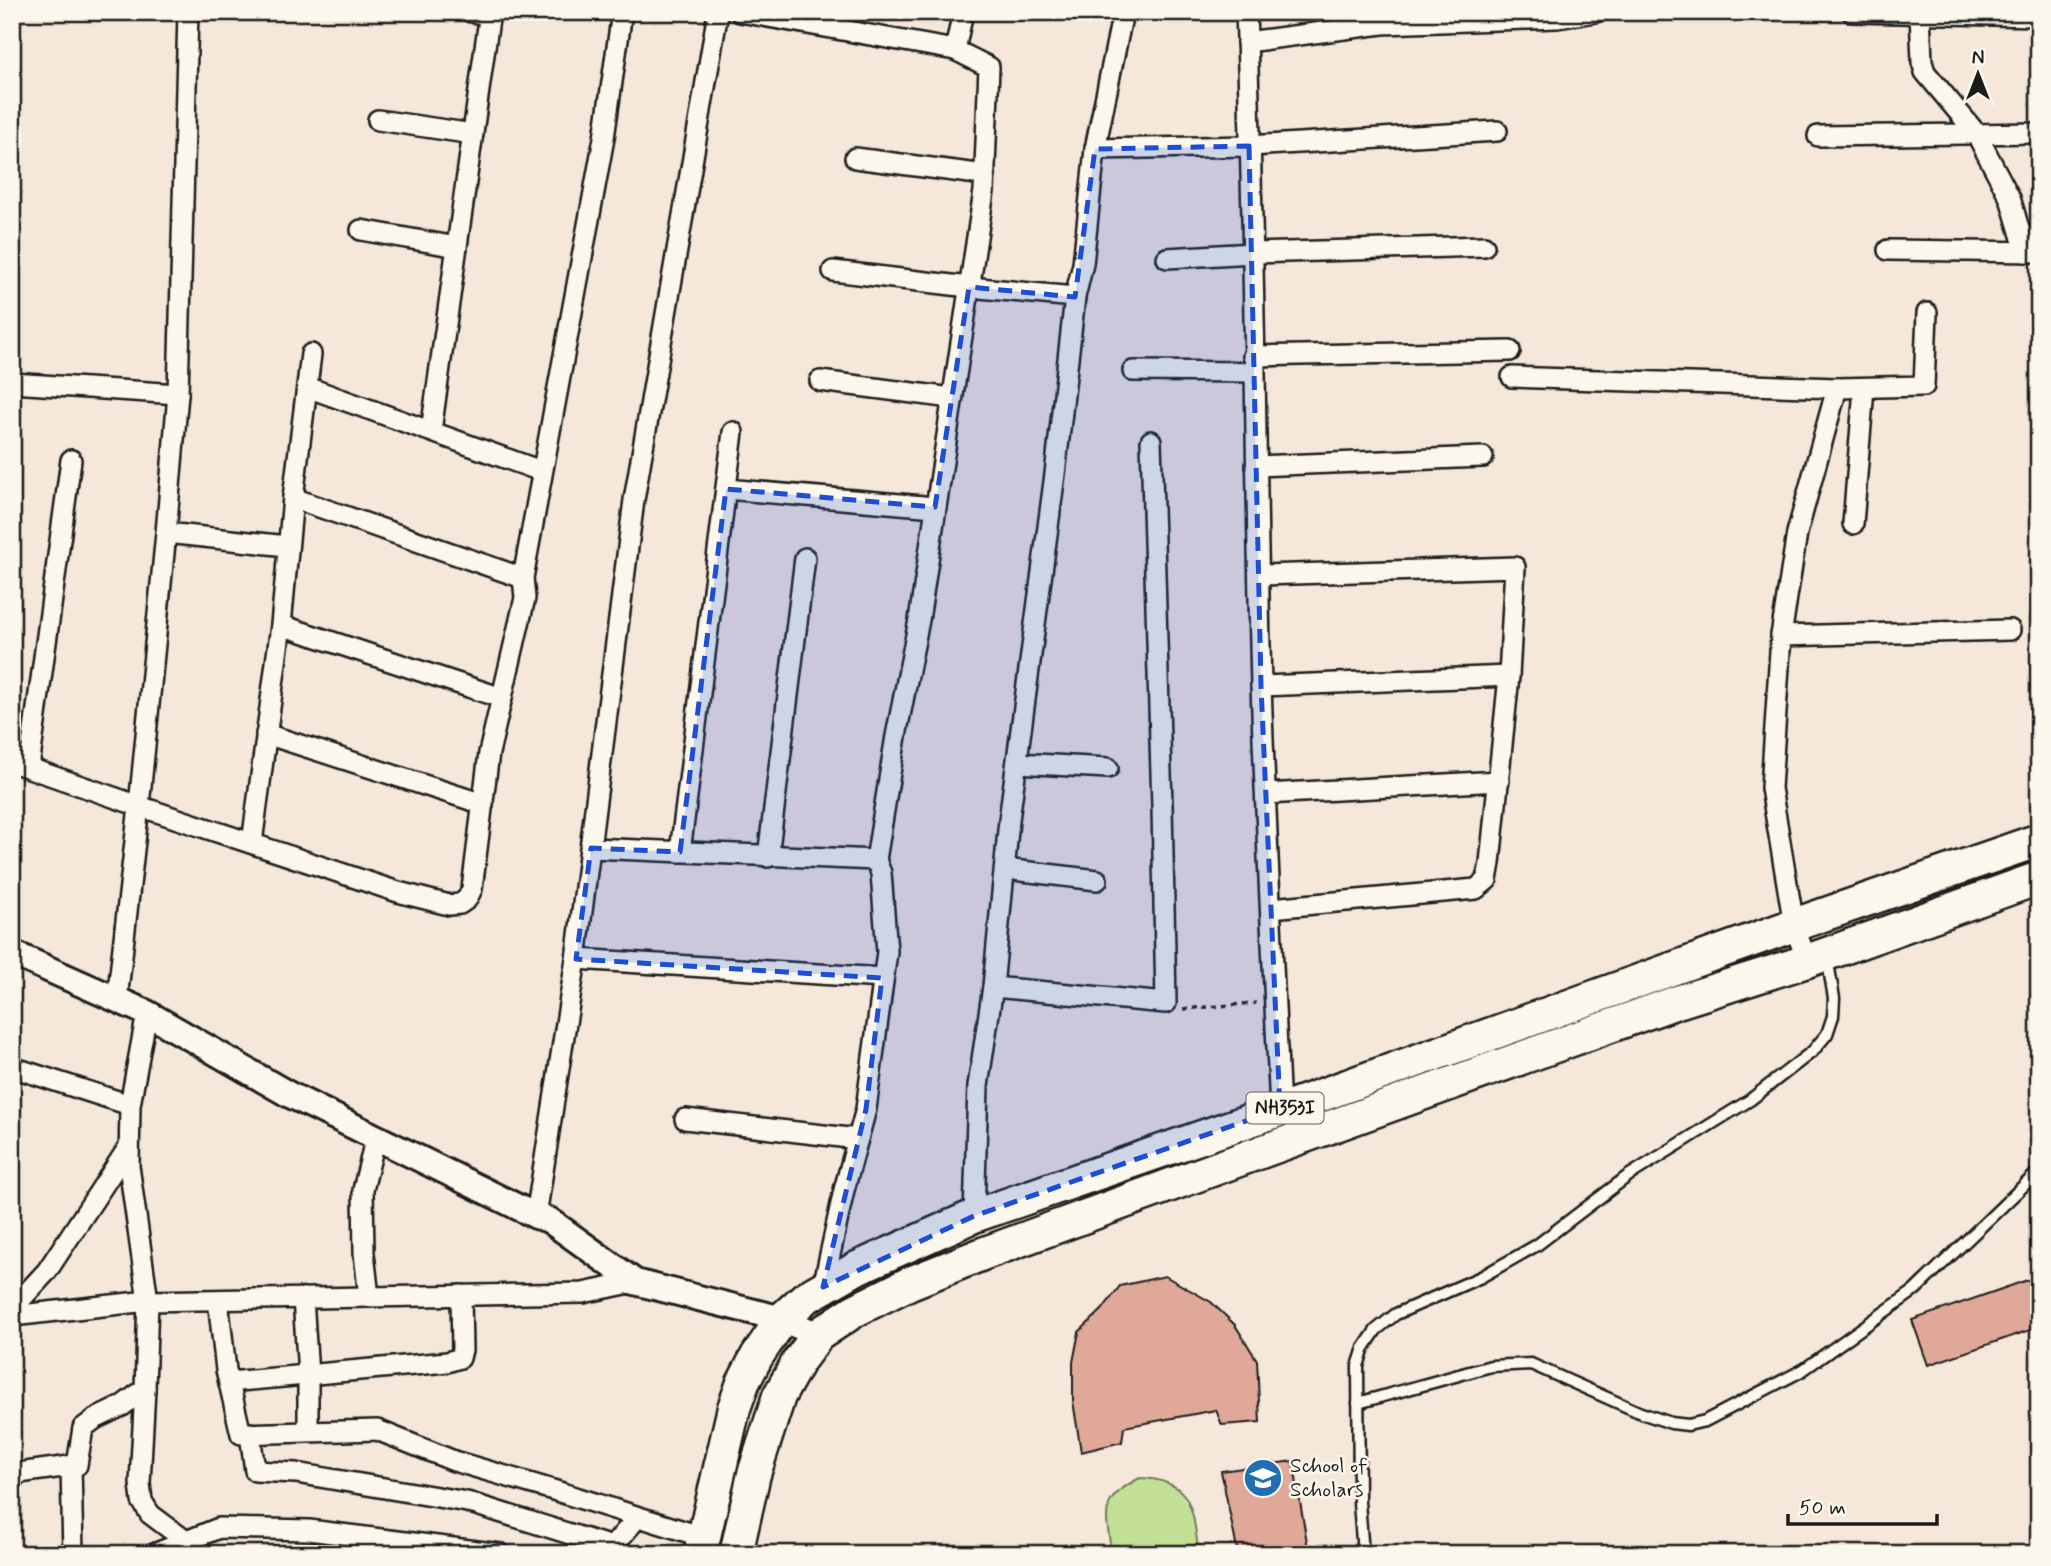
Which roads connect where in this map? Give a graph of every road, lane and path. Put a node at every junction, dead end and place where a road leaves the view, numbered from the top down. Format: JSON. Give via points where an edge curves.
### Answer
{"nodes":[{"id":1,"x":188,"y":12,"type":"edge"},
{"id":2,"x":622,"y":12,"type":"edge"},
{"id":3,"x":718,"y":12,"type":"edge"},
{"id":4,"x":740,"y":12,"type":"edge"},
{"id":5,"x":963,"y":12,"type":"edge"},
{"id":6,"x":1123,"y":12,"type":"edge"},
{"id":7,"x":1246,"y":12,"type":"edge"},
{"id":8,"x":1596,"y":12,"type":"edge"},
{"id":9,"x":1852,"y":12,"type":"edge"},
{"id":10,"x":484,"y":13,"type":"edge"},
{"id":11,"x":1920,"y":13,"type":"edge"},
{"id":12,"x":1540,"y":15,"type":"edge"},
{"id":13,"x":2039,"y":16,"type":"edge"},
{"id":14,"x":1247,"y":42,"type":"junction"},
{"id":15,"x":955,"y":50,"type":"junction"},
{"id":16,"x":378,"y":120,"type":"dead end"},
{"id":17,"x":1497,"y":131,"type":"dead end"},
{"id":18,"x":2039,"y":132,"type":"edge"},
{"id":19,"x":1976,"y":133,"type":"junction"},
{"id":20,"x":473,"y":134,"type":"junction"},
{"id":21,"x":1818,"y":136,"type":"dead end"},
{"id":22,"x":1249,"y":146,"type":"junction"},
{"id":23,"x":1095,"y":149,"type":"junction"},
{"id":24,"x":855,"y":158,"type":"dead end"},
{"id":25,"x":985,"y":175,"type":"junction"},
{"id":26,"x":361,"y":230,"type":"dead end"},
{"id":27,"x":1484,"y":246,"type":"dead end"},
{"id":28,"x":457,"y":247,"type":"junction"},
{"id":29,"x":1888,"y":250,"type":"dead end"},
{"id":30,"x":2032,"y":252,"type":"edge"},
{"id":31,"x":1253,"y":253,"type":"junction"},
{"id":32,"x":1167,"y":258,"type":"dead end"},
{"id":33,"x":833,"y":271,"type":"dead end"},
{"id":34,"x":969,"y":287,"type":"junction"},
{"id":35,"x":1074,"y":297,"type":"junction"},
{"id":36,"x":1927,"y":313,"type":"dead end"},
{"id":37,"x":1510,"y":351,"type":"dead end"},
{"id":38,"x":312,"y":354,"type":"dead end"},
{"id":39,"x":1253,"y":364,"type":"junction"},
{"id":40,"x":1133,"y":372,"type":"dead end"},
{"id":41,"x":1512,"y":377,"type":"dead end"},
{"id":42,"x":820,"y":381,"type":"dead end"},
{"id":43,"x":12,"y":383,"type":"edge"},
{"id":44,"x":307,"y":387,"type":"junction"},
{"id":45,"x":1837,"y":388,"type":"junction"},
{"id":46,"x":1864,"y":388,"type":"junction"},
{"id":47,"x":178,"y":394,"type":"junction"},
{"id":48,"x":952,"y":398,"type":"junction"},
{"id":49,"x":431,"y":431,"type":"junction"},
{"id":50,"x":733,"y":432,"type":"dead end"},
{"id":51,"x":1151,"y":441,"type":"dead end"},
{"id":52,"x":1483,"y":457,"type":"dead end"},
{"id":53,"x":71,"y":460,"type":"dead end"},
{"id":54,"x":1256,"y":466,"type":"junction"},
{"id":55,"x":541,"y":471,"type":"junction"},
{"id":56,"x":726,"y":489,"type":"junction"},
{"id":57,"x":293,"y":498,"type":"junction"},
{"id":58,"x":935,"y":507,"type":"junction"},
{"id":59,"x":1853,"y":524,"type":"dead end"},
{"id":60,"x":166,"y":533,"type":"junction"},
{"id":61,"x":287,"y":546,"type":"junction"},
{"id":62,"x":805,"y":558,"type":"dead end"},
{"id":63,"x":1259,"y":575,"type":"junction"},
{"id":64,"x":523,"y":578,"type":"junction"},
{"id":65,"x":281,"y":625,"type":"junction"},
{"id":66,"x":2010,"y":630,"type":"dead end"},
{"id":67,"x":1781,"y":636,"type":"junction"},
{"id":68,"x":1509,"y":677,"type":"junction"},
{"id":69,"x":1261,"y":686,"type":"junction"},
{"id":70,"x":502,"y":698,"type":"junction"},
{"id":71,"x":266,"y":734,"type":"junction"},
{"id":72,"x":1017,"y":763,"type":"junction"},
{"id":73,"x":21,"y":765,"type":"edge"},
{"id":74,"x":1108,"y":768,"type":"dead end"},
{"id":75,"x":1499,"y":781,"type":"junction"},
{"id":76,"x":1266,"y":794,"type":"junction"},
{"id":77,"x":483,"y":804,"type":"junction"},
{"id":78,"x":139,"y":806,"type":"junction"},
{"id":79,"x":2039,"y":840,"type":"edge"},
{"id":80,"x":252,"y":843,"type":"junction"},
{"id":81,"x":591,"y":848,"type":"junction"},
{"id":82,"x":680,"y":852,"type":"junction"},
{"id":83,"x":768,"y":856,"type":"junction"},
{"id":84,"x":876,"y":860,"type":"junction"},
{"id":85,"x":1005,"y":869,"type":"junction"},
{"id":86,"x":2039,"y":878,"type":"edge"},
{"id":87,"x":1097,"y":880,"type":"dead end"},
{"id":88,"x":1271,"y":908,"type":"junction"},
{"id":89,"x":1794,"y":925,"type":"junction"},
{"id":90,"x":12,"y":953,"type":"edge"},
{"id":91,"x":1817,"y":957,"type":"junction"},
{"id":92,"x":576,"y":959,"type":"junction"},
{"id":93,"x":883,"y":978,"type":"junction"},
{"id":94,"x":993,"y":987,"type":"junction"},
{"id":95,"x":117,"y":1000,"type":"junction"},
{"id":96,"x":1275,"y":1002,"type":"junction"},
{"id":97,"x":1166,"y":1003,"type":"junction"},
{"id":98,"x":146,"y":1013,"type":"junction"},
{"id":99,"x":12,"y":1067,"type":"edge"},
{"id":100,"x":130,"y":1105,"type":"junction"},
{"id":101,"x":1280,"y":1110,"type":"junction"},
{"id":102,"x":685,"y":1119,"type":"dead end"},
{"id":103,"x":376,"y":1136,"type":"junction"},
{"id":104,"x":858,"y":1139,"type":"junction"},
{"id":105,"x":129,"y":1147,"type":"junction"},
{"id":106,"x":2039,"y":1171,"type":"edge"},
{"id":107,"x":2027,"y":1182,"type":"junction"},
{"id":108,"x":2039,"y":1184,"type":"edge"},
{"id":109,"x":536,"y":1216,"type":"junction"},
{"id":110,"x":974,"y":1216,"type":"junction"},
{"id":111,"x":635,"y":1282,"type":"junction"},
{"id":112,"x":823,"y":1287,"type":"junction"},
{"id":113,"x":461,"y":1295,"type":"junction"},
{"id":114,"x":369,"y":1297,"type":"junction"},
{"id":115,"x":303,"y":1298,"type":"junction"},
{"id":116,"x":218,"y":1300,"type":"junction"},
{"id":117,"x":148,"y":1301,"type":"junction"},
{"id":118,"x":12,"y":1309,"type":"edge"},
{"id":119,"x":12,"y":1316,"type":"edge"},
{"id":120,"x":782,"y":1319,"type":"junction"},
{"id":121,"x":818,"y":1335,"type":"junction"},
{"id":122,"x":308,"y":1375,"type":"junction"},
{"id":123,"x":229,"y":1382,"type":"junction"},
{"id":124,"x":145,"y":1389,"type":"junction"},
{"id":125,"x":1358,"y":1403,"type":"junction"},
{"id":126,"x":308,"y":1431,"type":"junction"},
{"id":127,"x":250,"y":1433,"type":"junction"},
{"id":128,"x":71,"y":1465,"type":"junction"},
{"id":129,"x":12,"y":1481,"type":"edge"},
{"id":130,"x":638,"y":1517,"type":"junction"},
{"id":131,"x":187,"y":1541,"type":"junction"},
{"id":132,"x":702,"y":1546,"type":"edge"},
{"id":133,"x":609,"y":1550,"type":"edge"},
{"id":134,"x":73,"y":1554,"type":"edge"},
{"id":135,"x":154,"y":1554,"type":"edge"},
{"id":136,"x":500,"y":1554,"type":"edge"},
{"id":137,"x":736,"y":1554,"type":"edge"},
{"id":138,"x":1363,"y":1554,"type":"edge"}],
"edges":[{"from":1,"to":47,"type":"street"},
{"from":2,"to":55,"type":"street","via":[[604,138]]},
{"from":3,"to":81,"type":"street","via":[[634,500]]},
{"from":4,"to":15,"type":"street"},
{"from":5,"to":15,"type":"street"},
{"from":6,"to":23,"type":"street"},
{"from":7,"to":14,"type":"street"},
{"from":8,"to":12,"type":"street"},
{"from":9,"to":11,"type":"street"},
{"from":10,"to":20,"type":"street"},
{"from":11,"to":13,"type":"street"},
{"from":11,"to":19,"type":"street","via":[[1925,72]]},
{"from":12,"to":14,"type":"street","via":[[1382,24]]},
{"from":14,"to":22,"type":"street"},
{"from":15,"to":25,"type":"street","via":[[989,67]]},
{"from":16,"to":20,"type":"street"},
{"from":17,"to":22,"type":"street"},
{"from":18,"to":19,"type":"street"},
{"from":19,"to":21,"type":"street"},
{"from":19,"to":30,"type":"street"},
{"from":20,"to":28,"type":"street"},
{"from":22,"to":23,"type":"street"},
{"from":22,"to":31,"type":"street"},
{"from":23,"to":35,"type":"street","via":[[1083,264]]},
{"from":24,"to":25,"type":"street"},
{"from":25,"to":34,"type":"street"},
{"from":26,"to":28,"type":"street"},
{"from":27,"to":31,"type":"street"},
{"from":28,"to":49,"type":"street"},
{"from":29,"to":30,"type":"street"},
{"from":31,"to":32,"type":"street"},
{"from":31,"to":39,"type":"street"},
{"from":33,"to":34,"type":"street"},
{"from":34,"to":35,"type":"street"},
{"from":34,"to":48,"type":"street"},
{"from":35,"to":72,"type":"street"},
{"from":36,"to":46,"type":"street","via":[[1924,386]]},
{"from":37,"to":39,"type":"street"},
{"from":38,"to":44,"type":"street"},
{"from":39,"to":40,"type":"street"},
{"from":39,"to":54,"type":"street"},
{"from":41,"to":45,"type":"street"},
{"from":42,"to":48,"type":"street"},
{"from":43,"to":47,"type":"street"},
{"from":44,"to":49,"type":"street"},
{"from":44,"to":57,"type":"street"},
{"from":45,"to":46,"type":"street"},
{"from":45,"to":67,"type":"street","via":[[1797,533]]},
{"from":46,"to":59,"type":"street"},
{"from":47,"to":60,"type":"street"},
{"from":48,"to":58,"type":"street"},
{"from":49,"to":55,"type":"street"},
{"from":50,"to":56,"type":"street"},
{"from":51,"to":97,"type":"street"},
{"from":52,"to":54,"type":"street"},
{"from":53,"to":73,"type":"street"},
{"from":54,"to":63,"type":"street"},
{"from":55,"to":64,"type":"street"},
{"from":56,"to":58,"type":"street"},
{"from":56,"to":82,"type":"street"},
{"from":57,"to":61,"type":"street"},
{"from":57,"to":64,"type":"street"},
{"from":58,"to":84,"type":"street"},
{"from":60,"to":61,"type":"street"},
{"from":60,"to":78,"type":"street"},
{"from":61,"to":65,"type":"street"},
{"from":62,"to":83,"type":"street"},
{"from":63,"to":68,"type":"street","via":[[1515,567]]},
{"from":63,"to":69,"type":"street"},
{"from":64,"to":70,"type":"street","via":[[525,598]]},
{"from":65,"to":70,"type":"street"},
{"from":65,"to":71,"type":"street"},
{"from":66,"to":67,"type":"street"},
{"from":67,"to":89,"type":"street","via":[[1770,788]]},
{"from":68,"to":69,"type":"street"},
{"from":68,"to":75,"type":"street"},
{"from":69,"to":76,"type":"street"},
{"from":70,"to":77,"type":"street"},
{"from":71,"to":77,"type":"street"},
{"from":71,"to":80,"type":"street"},
{"from":72,"to":74,"type":"street"},
{"from":72,"to":85,"type":"street"},
{"from":73,"to":78,"type":"street"},
{"from":75,"to":76,"type":"street"},
{"from":75,"to":88,"type":"street","via":[[1487,880],[1476,889]]},
{"from":76,"to":88,"type":"street"},
{"from":77,"to":80,"type":"street","via":[[472,890],[460,904],[398,892]]},
{"from":78,"to":80,"type":"street"},
{"from":78,"to":95,"type":"street"},
{"from":79,"to":89,"type":"highway","number":"NH353I"},
{"from":81,"to":82,"type":"street"},
{"from":81,"to":92,"type":"street"},
{"from":82,"to":83,"type":"street"},
{"from":83,"to":84,"type":"street"},
{"from":84,"to":93,"type":"street","via":[[887,952]]},
{"from":85,"to":87,"type":"street"},
{"from":85,"to":94,"type":"street"},
{"from":86,"to":91,"type":"highway","number":"NH353I"},
{"from":88,"to":96,"type":"street"},
{"from":89,"to":91,"type":"street"},
{"from":89,"to":101,"type":"highway","number":"NH353I"},
{"from":90,"to":95,"type":"street"},
{"from":91,"to":121,"type":"highway","number":"NH353I","via":[[1674,1003],[985,1253],[854,1311]]},
{"from":91,"to":125,"type":"lane","via":[[1834,998],[1826,1034],[1813,1051],[1750,1100],[1628,1176],[1536,1245],[1481,1277],[1396,1314],[1376,1330],[1364,1349],[1358,1366]]},
{"from":92,"to":93,"type":"street"},
{"from":92,"to":109,"type":"street"},
{"from":93,"to":104,"type":"street"},
{"from":94,"to":97,"type":"street"},
{"from":94,"to":110,"type":"street","via":[[978,1086]]},
{"from":95,"to":98,"type":"street"},
{"from":96,"to":97,"type":"path","via":[[1180,1009]]},
{"from":96,"to":101,"type":"street"},
{"from":98,"to":100,"type":"street"},
{"from":98,"to":103,"type":"street","via":[[288,1094]]},
{"from":99,"to":100,"type":"street"},
{"from":100,"to":105,"type":"street"},
{"from":101,"to":110,"type":"highway","number":"NH353I"},
{"from":102,"to":104,"type":"street"},
{"from":103,"to":109,"type":"street"},
{"from":103,"to":114,"type":"street","via":[[363,1190]]},
{"from":104,"to":112,"type":"street"},
{"from":105,"to":117,"type":"street"},
{"from":105,"to":118,"type":"street","via":[[47,1271]]},
{"from":106,"to":107,"type":"lane"},
{"from":107,"to":108,"type":"lane"},
{"from":107,"to":125,"type":"lane","via":[[1914,1292],[1803,1370],[1705,1421],[1671,1423],[1531,1364],[1491,1366]]},
{"from":109,"to":111,"type":"street"},
{"from":110,"to":112,"type":"highway","number":"NH353I"},
{"from":111,"to":113,"type":"street","via":[[583,1293]]},
{"from":111,"to":120,"type":"street"},
{"from":112,"to":120,"type":"highway","number":"NH353I"},
{"from":113,"to":114,"type":"street"},
{"from":113,"to":122,"type":"street","via":[[460,1358]]},
{"from":114,"to":115,"type":"street"},
{"from":115,"to":116,"type":"street"},
{"from":115,"to":122,"type":"street"},
{"from":116,"to":117,"type":"street"},
{"from":116,"to":123,"type":"street"},
{"from":117,"to":119,"type":"street"},
{"from":117,"to":124,"type":"street"},
{"from":120,"to":121,"type":"street"},
{"from":120,"to":132,"type":"highway","number":"NH353I","via":[[757,1356],[734,1408]]},
{"from":121,"to":137,"type":"highway","number":"NH353I","via":[[779,1396],[754,1474]]},
{"from":122,"to":123,"type":"street"},
{"from":122,"to":126,"type":"street"},
{"from":123,"to":127,"type":"street","via":[[241,1434]]},
{"from":124,"to":128,"type":"street","via":[[83,1428],[77,1465]]},
{"from":124,"to":131,"type":"street","via":[[142,1500],[150,1514]]},
{"from":125,"to":138,"type":"lane"},
{"from":126,"to":127,"type":"street"},
{"from":126,"to":130,"type":"street","via":[[377,1430],[454,1461]]},
{"from":127,"to":133,"type":"street","via":[[255,1471],[467,1502]]},
{"from":128,"to":129,"type":"street","via":[[19,1474]]},
{"from":128,"to":134,"type":"street"},
{"from":130,"to":132,"type":"street"},
{"from":130,"to":133,"type":"street"},
{"from":131,"to":135,"type":"street"},
{"from":131,"to":136,"type":"street","via":[[219,1528],[309,1530]]}]}
